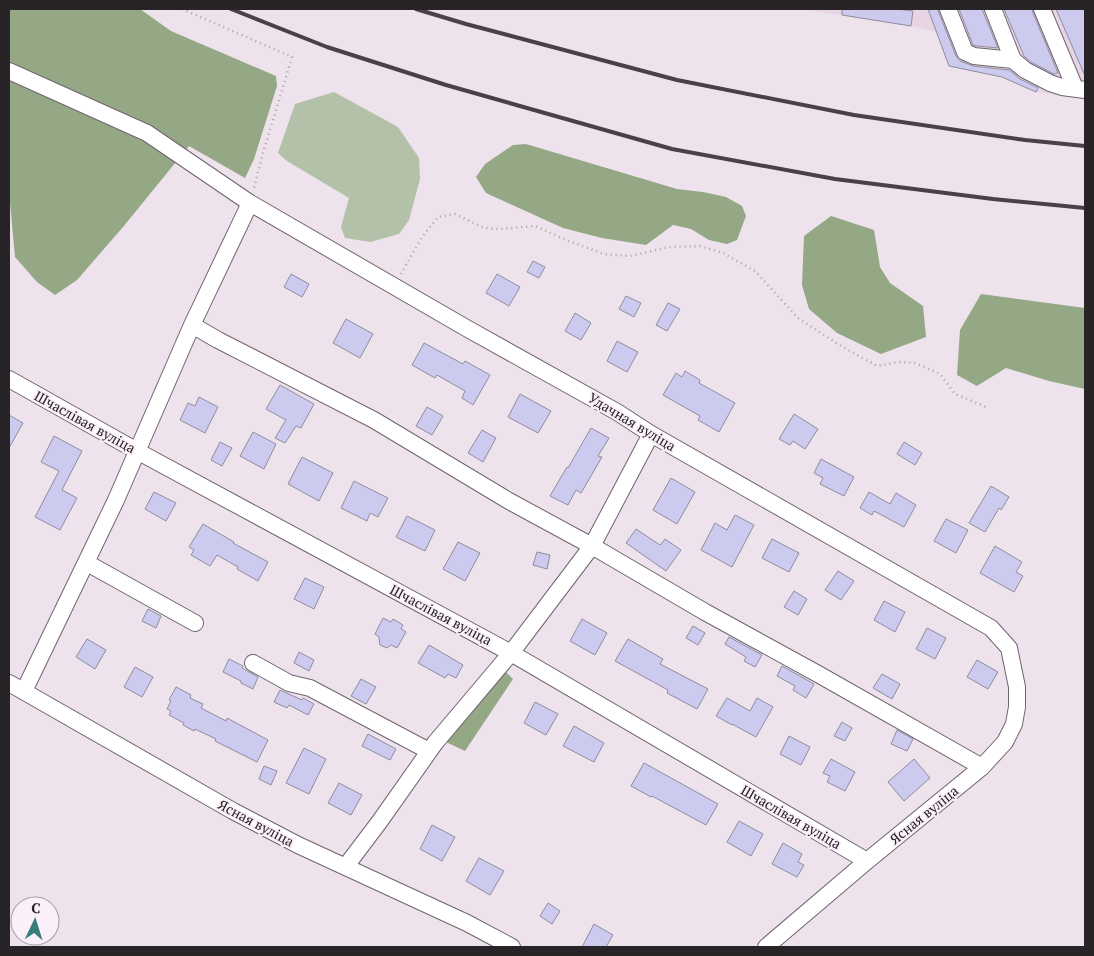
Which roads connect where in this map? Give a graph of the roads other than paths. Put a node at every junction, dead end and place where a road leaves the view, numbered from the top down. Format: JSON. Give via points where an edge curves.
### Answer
{"nodes":[{"id":1,"x":948,"y":9,"type":"edge"},
{"id":2,"x":993,"y":9,"type":"edge"},
{"id":3,"x":1042,"y":9,"type":"edge"},
{"id":4,"x":1013,"y":60,"type":"junction"},
{"id":5,"x":9,"y":71,"type":"edge"},
{"id":6,"x":1080,"y":89,"type":"edge"},
{"id":7,"x":250,"y":202,"type":"junction"},
{"id":8,"x":192,"y":325,"type":"junction"},
{"id":9,"x":9,"y":379,"type":"edge"},
{"id":10,"x":651,"y":434,"type":"junction"},
{"id":11,"x":137,"y":451,"type":"junction"},
{"id":12,"x":592,"y":546,"type":"junction"},
{"id":13,"x":87,"y":563,"type":"junction"},
{"id":14,"x":195,"y":624,"type":"dead end"},
{"id":15,"x":1009,"y":648,"type":"joint"},
{"id":16,"x":511,"y":654,"type":"junction"},
{"id":17,"x":253,"y":663,"type":"dead end"},
{"id":18,"x":9,"y":683,"type":"edge"},
{"id":19,"x":24,"y":691,"type":"junction"},
{"id":20,"x":429,"y":752,"type":"junction"},
{"id":21,"x":982,"y":767,"type":"junction"},
{"id":22,"x":867,"y":862,"type":"junction"},
{"id":23,"x":346,"y":866,"type":"junction"},
{"id":24,"x":512,"y":947,"type":"edge"},
{"id":25,"x":766,"y":947,"type":"edge"}],
"edges":[{"from":1,"to":4,"type":"street","via":[[965,52]]},
{"from":2,"to":4,"type":"street"},
{"from":3,"to":6,"type":"street"},
{"from":4,"to":6,"type":"street","via":[[1050,83]]},
{"from":5,"to":7,"type":"street","name":"Удачная вуліца","via":[[147,133]]},
{"from":7,"to":8,"type":"street"},
{"from":7,"to":10,"type":"street","name":"Удачная вуліца"},
{"from":8,"to":11,"type":"street"},
{"from":8,"to":12,"type":"street","via":[[374,420],[509,501]]},
{"from":9,"to":11,"type":"street","name":"Шчаслівая вуліца"},
{"from":10,"to":12,"type":"street"},
{"from":10,"to":15,"type":"street","name":"Удачная вуліца","via":[[991,628]]},
{"from":11,"to":13,"type":"street"},
{"from":11,"to":16,"type":"street","name":"Шчаслівая вуліца"},
{"from":12,"to":16,"type":"street"},
{"from":12,"to":21,"type":"street"},
{"from":13,"to":14,"type":"street"},
{"from":13,"to":19,"type":"street"},
{"from":15,"to":21,"type":"street","name":"Ясная вуліца","via":[[1018,707],[1005,742]]},
{"from":16,"to":20,"type":"street"},
{"from":16,"to":22,"type":"street","name":"Шчаслівая вуліца"},
{"from":17,"to":20,"type":"street","via":[[290,683],[310,688]]},
{"from":18,"to":19,"type":"street","name":"Ясная вуліца"},
{"from":19,"to":23,"type":"street","name":"Ясная вуліца","via":[[233,811]]},
{"from":20,"to":23,"type":"street"},
{"from":21,"to":22,"type":"street","name":"Ясная вуліца"},
{"from":22,"to":25,"type":"street","name":"Ясная вуліца"},
{"from":23,"to":24,"type":"street","name":"Ясная вуліца"}]}
